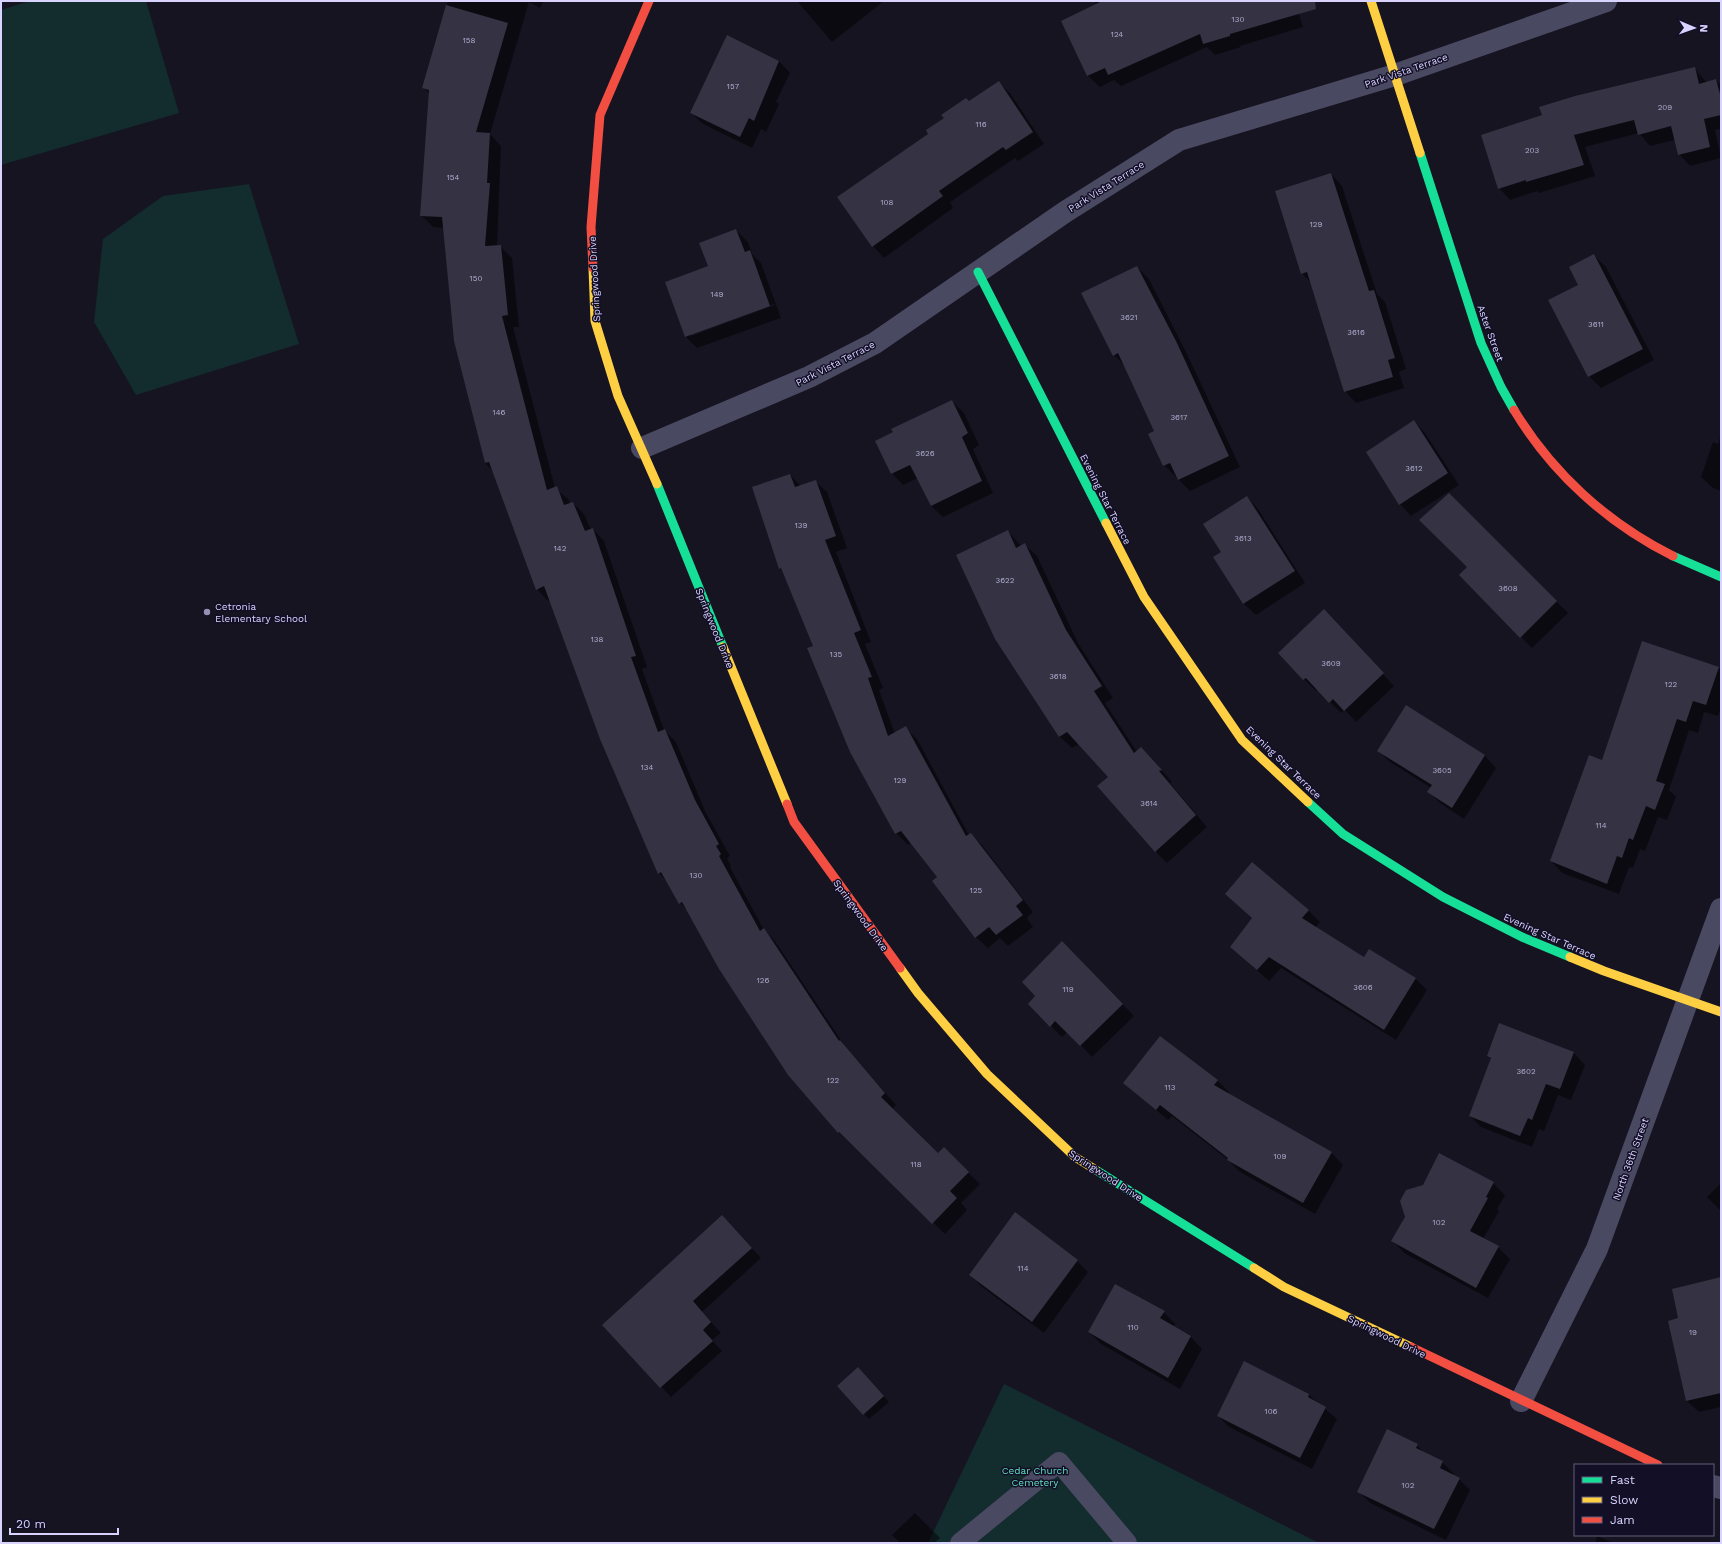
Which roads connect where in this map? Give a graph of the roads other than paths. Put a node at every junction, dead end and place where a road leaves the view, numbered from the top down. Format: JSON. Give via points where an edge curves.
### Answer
{"nodes":[{"id":1,"x":649,"y":1,"type":"edge"},
{"id":2,"x":1371,"y":1,"type":"edge"},
{"id":3,"x":1606,"y":1,"type":"edge"},
{"id":4,"x":1395,"y":75,"type":"junction"},
{"id":5,"x":978,"y":272,"type":"junction"},
{"id":6,"x":642,"y":448,"type":"junction"},
{"id":7,"x":1721,"y":577,"type":"edge"},
{"id":8,"x":1721,"y":909,"type":"edge"},
{"id":9,"x":1688,"y":1000,"type":"junction"},
{"id":10,"x":1721,"y":1012,"type":"edge"},
{"id":11,"x":1521,"y":1401,"type":"junction"},
{"id":12,"x":1656,"y":1464,"type":"edge"},
{"id":13,"x":964,"y":1542,"type":"edge"},
{"id":14,"x":1127,"y":1543,"type":"edge"}],
"edges":[{"from":1,"to":6,"type":"street","name":"Springwood Drive","via":[[600,115],[591,227],[595,321],[618,396]]},
{"from":2,"to":4,"type":"street","name":"Aster Street"},
{"from":3,"to":4,"type":"street","name":"Park Vista Terrace"},
{"from":4,"to":5,"type":"street","name":"Park Vista Terrace","via":[[1179,140],[1065,212]]},
{"from":4,"to":7,"type":"street","name":"Aster Street","via":[[1481,343],[1503,393],[1532,438],[1558,470],[1602,512],[1639,539],[1687,565]]},
{"from":5,"to":6,"type":"street","name":"Park Vista Terrace","via":[[875,343],[809,377]]},
{"from":5,"to":9,"type":"street","name":"Evening Star Terrace","via":[[1144,597],[1242,740],[1343,834],[1443,897],[1522,937],[1604,971]]},
{"from":6,"to":11,"type":"street","name":"Springwood Drive","via":[[794,822],[918,993],[987,1074],[1075,1157],[1284,1287]]},
{"from":8,"to":9,"type":"street","name":"North 36th Street"},
{"from":9,"to":10,"type":"street","name":"Evening Star Terrace"},
{"from":9,"to":11,"type":"street","name":"North 36th Street","via":[[1597,1249]]},
{"from":11,"to":12,"type":"street","name":"Springwood Drive"},
{"from":13,"to":14,"type":"lane","via":[[1058,1462]]}]}
